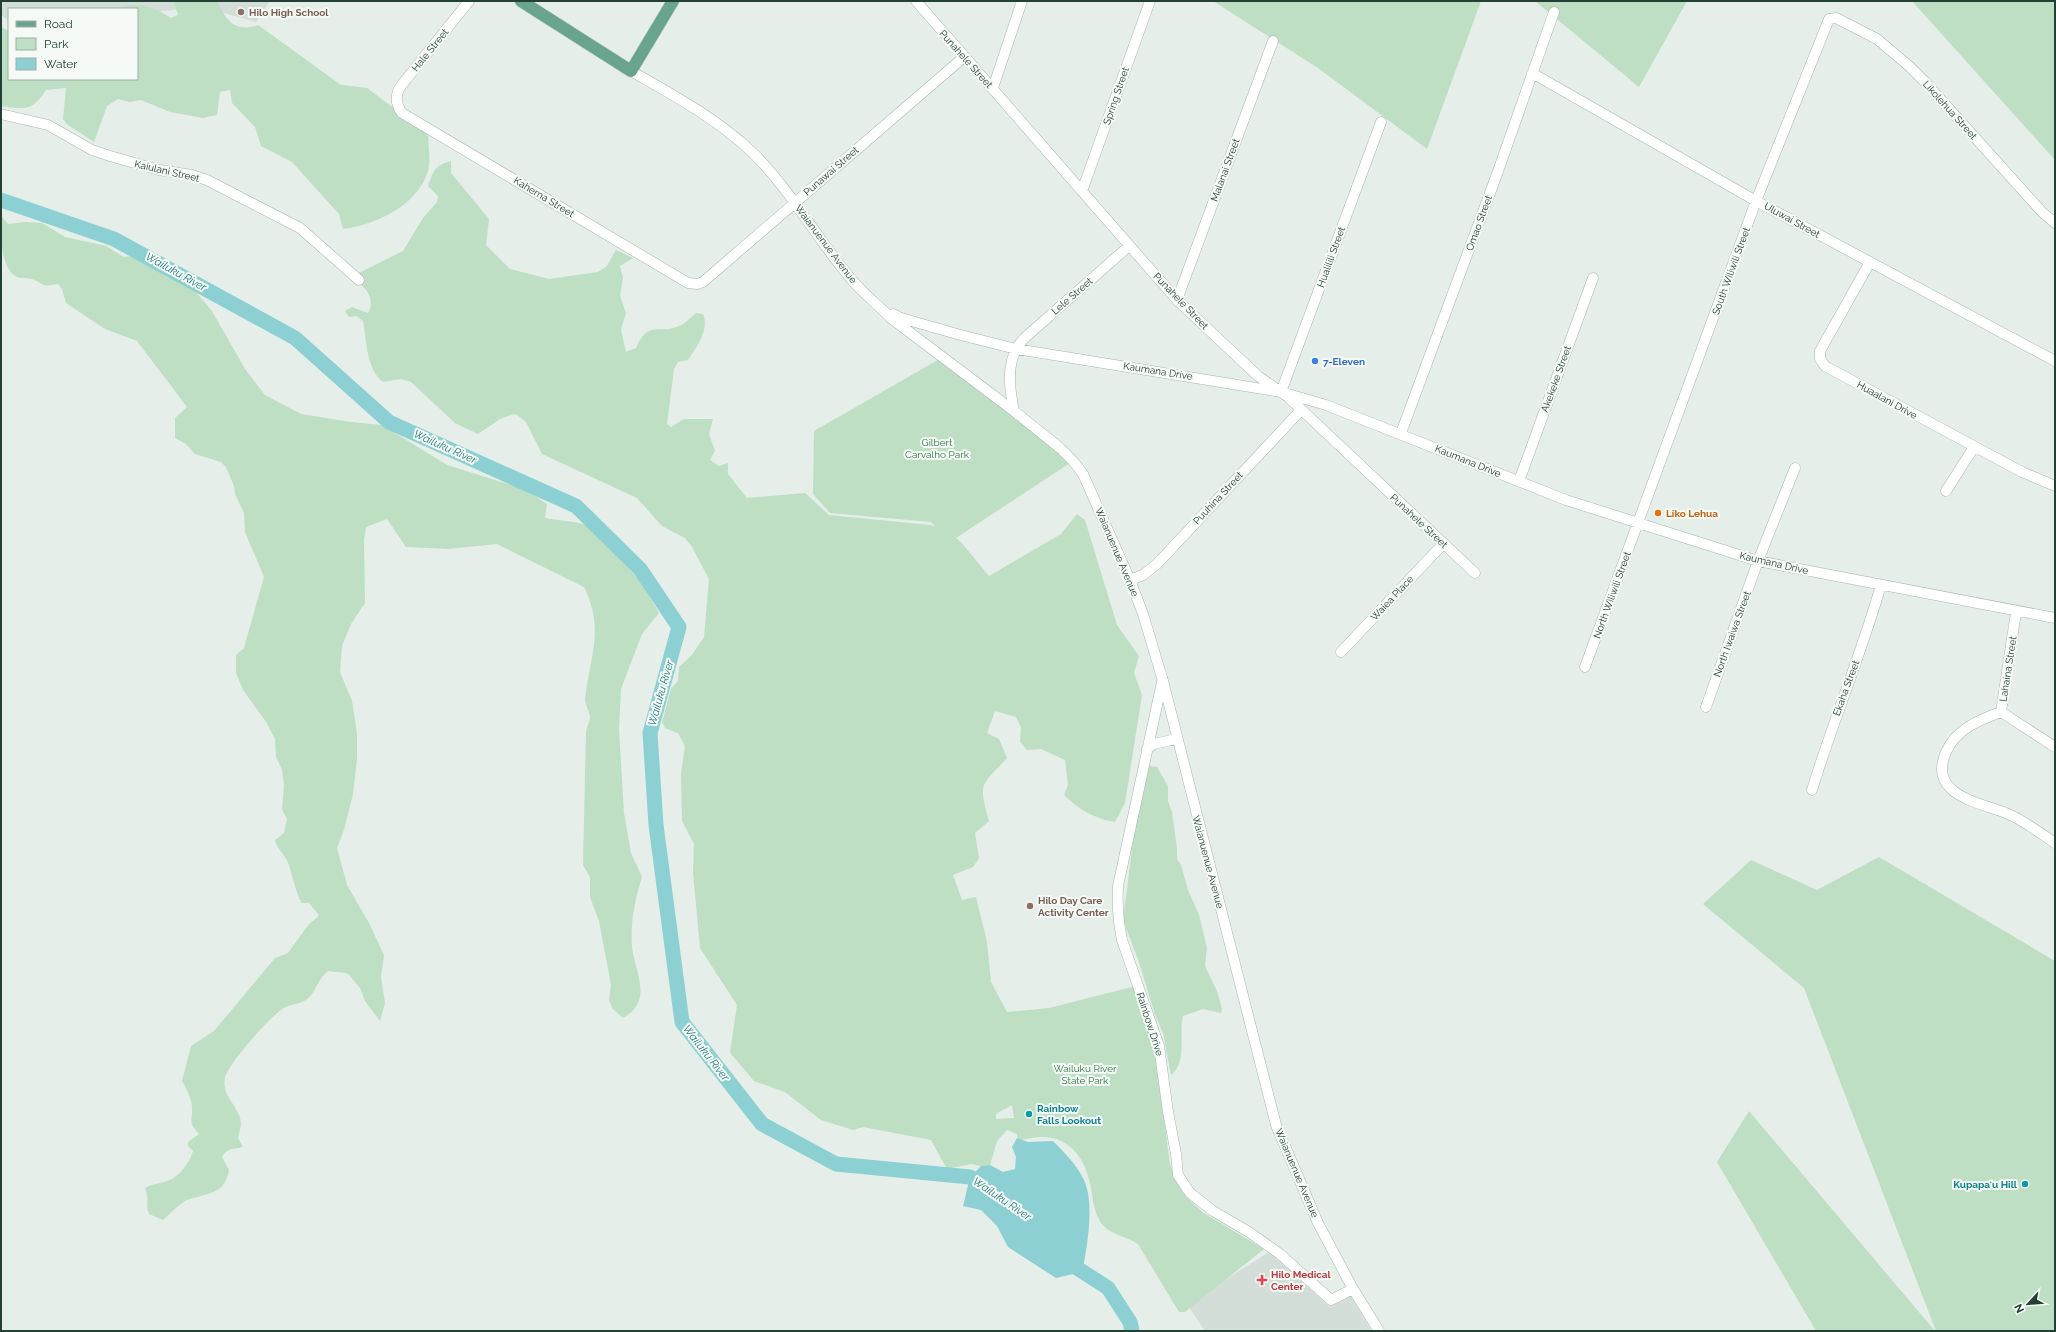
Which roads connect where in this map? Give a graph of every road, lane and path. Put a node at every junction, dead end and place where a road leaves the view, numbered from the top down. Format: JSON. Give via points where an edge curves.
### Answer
{"nodes":[{"id":1,"x":469,"y":1,"type":"edge"},
{"id":2,"x":521,"y":1,"type":"edge"},
{"id":3,"x":673,"y":1,"type":"edge"},
{"id":4,"x":916,"y":1,"type":"edge"},
{"id":5,"x":1022,"y":1,"type":"edge"},
{"id":6,"x":1150,"y":1,"type":"edge"},
{"id":7,"x":1554,"y":12,"type":"dead end"},
{"id":8,"x":1828,"y":19,"type":"joint"},
{"id":9,"x":1273,"y":41,"type":"dead end"},
{"id":10,"x":964,"y":57,"type":"junction"},
{"id":11,"x":631,"y":70,"type":"junction"},
{"id":12,"x":1532,"y":73,"type":"junction"},
{"id":13,"x":993,"y":88,"type":"junction"},
{"id":14,"x":397,"y":102,"type":"joint"},
{"id":15,"x":1,"y":114,"type":"edge"},
{"id":16,"x":1381,"y":122,"type":"dead end"},
{"id":17,"x":1082,"y":192,"type":"junction"},
{"id":18,"x":1756,"y":201,"type":"junction"},
{"id":19,"x":795,"y":203,"type":"junction"},
{"id":20,"x":2055,"y":223,"type":"edge"},
{"id":21,"x":1129,"y":246,"type":"junction"},
{"id":22,"x":1870,"y":262,"type":"junction"},
{"id":23,"x":1593,"y":278,"type":"dead end"},
{"id":24,"x":359,"y":280,"type":"dead end"},
{"id":25,"x":697,"y":284,"type":"joint"},
{"id":26,"x":1177,"y":300,"type":"junction"},
{"id":27,"x":880,"y":307,"type":"junction"},
{"id":28,"x":1016,"y":349,"type":"junction"},
{"id":29,"x":1231,"y":352,"type":"junction"},
{"id":30,"x":2055,"y":361,"type":"edge"},
{"id":31,"x":1241,"y":384,"type":"junction"},
{"id":32,"x":1282,"y":392,"type":"junction"},
{"id":33,"x":1301,"y":410,"type":"junction"},
{"id":34,"x":1014,"y":411,"type":"junction"},
{"id":35,"x":1401,"y":434,"type":"junction"},
{"id":36,"x":1974,"y":447,"type":"junction"},
{"id":37,"x":1795,"y":468,"type":"dead end"},
{"id":38,"x":1519,"y":481,"type":"junction"},
{"id":39,"x":2055,"y":486,"type":"edge"},
{"id":40,"x":1946,"y":491,"type":"dead end"},
{"id":41,"x":1638,"y":524,"type":"junction"},
{"id":42,"x":1443,"y":544,"type":"junction"},
{"id":43,"x":1758,"y":561,"type":"junction"},
{"id":44,"x":1475,"y":573,"type":"dead end"},
{"id":45,"x":1130,"y":580,"type":"junction"},
{"id":46,"x":1881,"y":585,"type":"junction"},
{"id":47,"x":2016,"y":612,"type":"junction"},
{"id":48,"x":2055,"y":618,"type":"edge"},
{"id":49,"x":1341,"y":652,"type":"dead end"},
{"id":50,"x":1585,"y":667,"type":"dead end"},
{"id":51,"x":1163,"y":681,"type":"junction"},
{"id":52,"x":1706,"y":707,"type":"dead end"},
{"id":53,"x":2001,"y":712,"type":"junction"},
{"id":54,"x":1176,"y":739,"type":"junction"},
{"id":55,"x":2055,"y":747,"type":"edge"},
{"id":56,"x":1147,"y":749,"type":"junction"},
{"id":57,"x":1812,"y":790,"type":"dead end"},
{"id":58,"x":2055,"y":843,"type":"edge"},
{"id":59,"x":1353,"y":1289,"type":"junction"},
{"id":60,"x":1379,"y":1331,"type":"edge"}],
"edges":[{"from":1,"to":14,"type":"street","name":"Hale Street","via":[[400,87]]},
{"from":2,"to":11,"type":"main road","name":"Waianuenue Avenue"},
{"from":3,"to":11,"type":"main road"},
{"from":4,"to":10,"type":"street","name":"Punahele Street"},
{"from":5,"to":13,"type":"street"},
{"from":6,"to":17,"type":"street","name":"Spring Street"},
{"from":7,"to":12,"type":"street","name":"Omao Street"},
{"from":8,"to":18,"type":"street","name":"South Wiliwili Street"},
{"from":8,"to":20,"type":"street","name":"Likolehua Street","via":[[1836,18],[1877,39],[1897,56],[1926,83],[2042,212]]},
{"from":9,"to":26,"type":"street","name":"Malanai Street"},
{"from":10,"to":13,"type":"street","name":"Punahele Street"},
{"from":10,"to":19,"type":"street","name":"Punawai Street"},
{"from":11,"to":19,"type":"street","name":"Waianuenue Avenue","via":[[710,117],[741,141]]},
{"from":12,"to":18,"type":"street","name":"Uluwai Street"},
{"from":12,"to":35,"type":"street","name":"Omao Street"},
{"from":13,"to":17,"type":"street","name":"Punahele Street"},
{"from":14,"to":25,"type":"street","name":"Kahema Street","via":[[405,115],[688,283]]},
{"from":15,"to":24,"type":"street","name":"Kaiulani Street","via":[[48,125],[92,150],[110,156],[207,180],[300,228]]},
{"from":16,"to":32,"type":"street","name":"Hualilili Street"},
{"from":17,"to":21,"type":"street","name":"Punahele Street"},
{"from":18,"to":22,"type":"street","name":"Uluwai Street"},
{"from":18,"to":41,"type":"street","name":"South Wiliwili Street"},
{"from":19,"to":25,"type":"street","name":"Punawai Street","via":[[704,282]]},
{"from":19,"to":27,"type":"street","name":"Waianuenue Avenue","via":[[848,276]]},
{"from":21,"to":26,"type":"street","name":"Punahele Street"},
{"from":21,"to":28,"type":"street","name":"Lele Street","via":[[1029,334]]},
{"from":22,"to":30,"type":"street","name":"Uluwai Street"},
{"from":22,"to":36,"type":"street","name":"Huaalani Drive","via":[[1820,351],[1820,360],[1825,366]]},
{"from":23,"to":38,"type":"street","name":"Akekeke Street"},
{"from":26,"to":29,"type":"street","name":"Punahele Street"},
{"from":27,"to":28,"type":"street","name":"Kaumana Drive","via":[[901,318]]},
{"from":27,"to":34,"type":"street","name":"Waianuenue Avenue","via":[[892,319]]},
{"from":28,"to":31,"type":"street","name":"Kaumana Drive"},
{"from":28,"to":34,"type":"street","via":[[1010,371]]},
{"from":29,"to":31,"type":"street","via":[[1244,369],[1244,380]]},
{"from":29,"to":32,"type":"street","name":"Punahele Street","via":[[1258,376]]},
{"from":31,"to":32,"type":"street","name":"Kaumana Drive"},
{"from":32,"to":33,"type":"street","name":"Punahele Street"},
{"from":32,"to":35,"type":"street","name":"Kaumana Drive","via":[[1326,405]]},
{"from":33,"to":42,"type":"street","name":"Punahele Street"},
{"from":33,"to":45,"type":"street","name":"Puuhina Street","via":[[1156,564],[1143,575]]},
{"from":34,"to":45,"type":"street","name":"Waianuenue Avenue","via":[[1060,448],[1083,474]]},
{"from":35,"to":38,"type":"street","name":"Kaumana Drive"},
{"from":36,"to":39,"type":"street","name":"Huaalani Drive","via":[[2039,481]]},
{"from":36,"to":40,"type":"street"},
{"from":37,"to":43,"type":"street","name":"North Iwaiwa Street"},
{"from":38,"to":41,"type":"street","name":"Kaumana Drive"},
{"from":41,"to":43,"type":"street","name":"Kaumana Drive"},
{"from":41,"to":50,"type":"street","name":"North Wiliwili Street"},
{"from":42,"to":44,"type":"street","name":"Punahele Street"},
{"from":42,"to":49,"type":"street","name":"Waiea Place"},
{"from":43,"to":46,"type":"street","name":"Kaumana Drive"},
{"from":43,"to":52,"type":"street","name":"North Iwaiwa Street"},
{"from":45,"to":51,"type":"street","name":"Waianuenue Avenue"},
{"from":46,"to":47,"type":"street","name":"Kaumana Drive"},
{"from":46,"to":57,"type":"street","name":"Ekaha Street","via":[[1869,627],[1824,749]]},
{"from":47,"to":48,"type":"street","name":"Kaumana Drive"},
{"from":47,"to":53,"type":"street","name":"Lahaina Street"},
{"from":51,"to":54,"type":"street","name":"Waianuenue Avenue"},
{"from":51,"to":56,"type":"street","name":"Rainbow Drive"},
{"from":53,"to":55,"type":"street"},
{"from":53,"to":58,"type":"street","name":"Lahaina Street","via":[[1981,719],[1962,730],[1949,745],[1942,760],[1943,776],[1950,789],[1960,797],[2009,814]]},
{"from":54,"to":56,"type":"street","via":[[1154,744]]},
{"from":54,"to":59,"type":"street","name":"Waianuenue Avenue","via":[[1276,1125],[1318,1223]]},
{"from":56,"to":59,"type":"street","name":"Rainbow Drive","via":[[1118,886],[1118,921],[1136,985],[1159,1046],[1178,1175],[1190,1193],[1280,1254],[1331,1300]]},
{"from":59,"to":60,"type":"street","name":"Waianuenue Avenue"}]}
